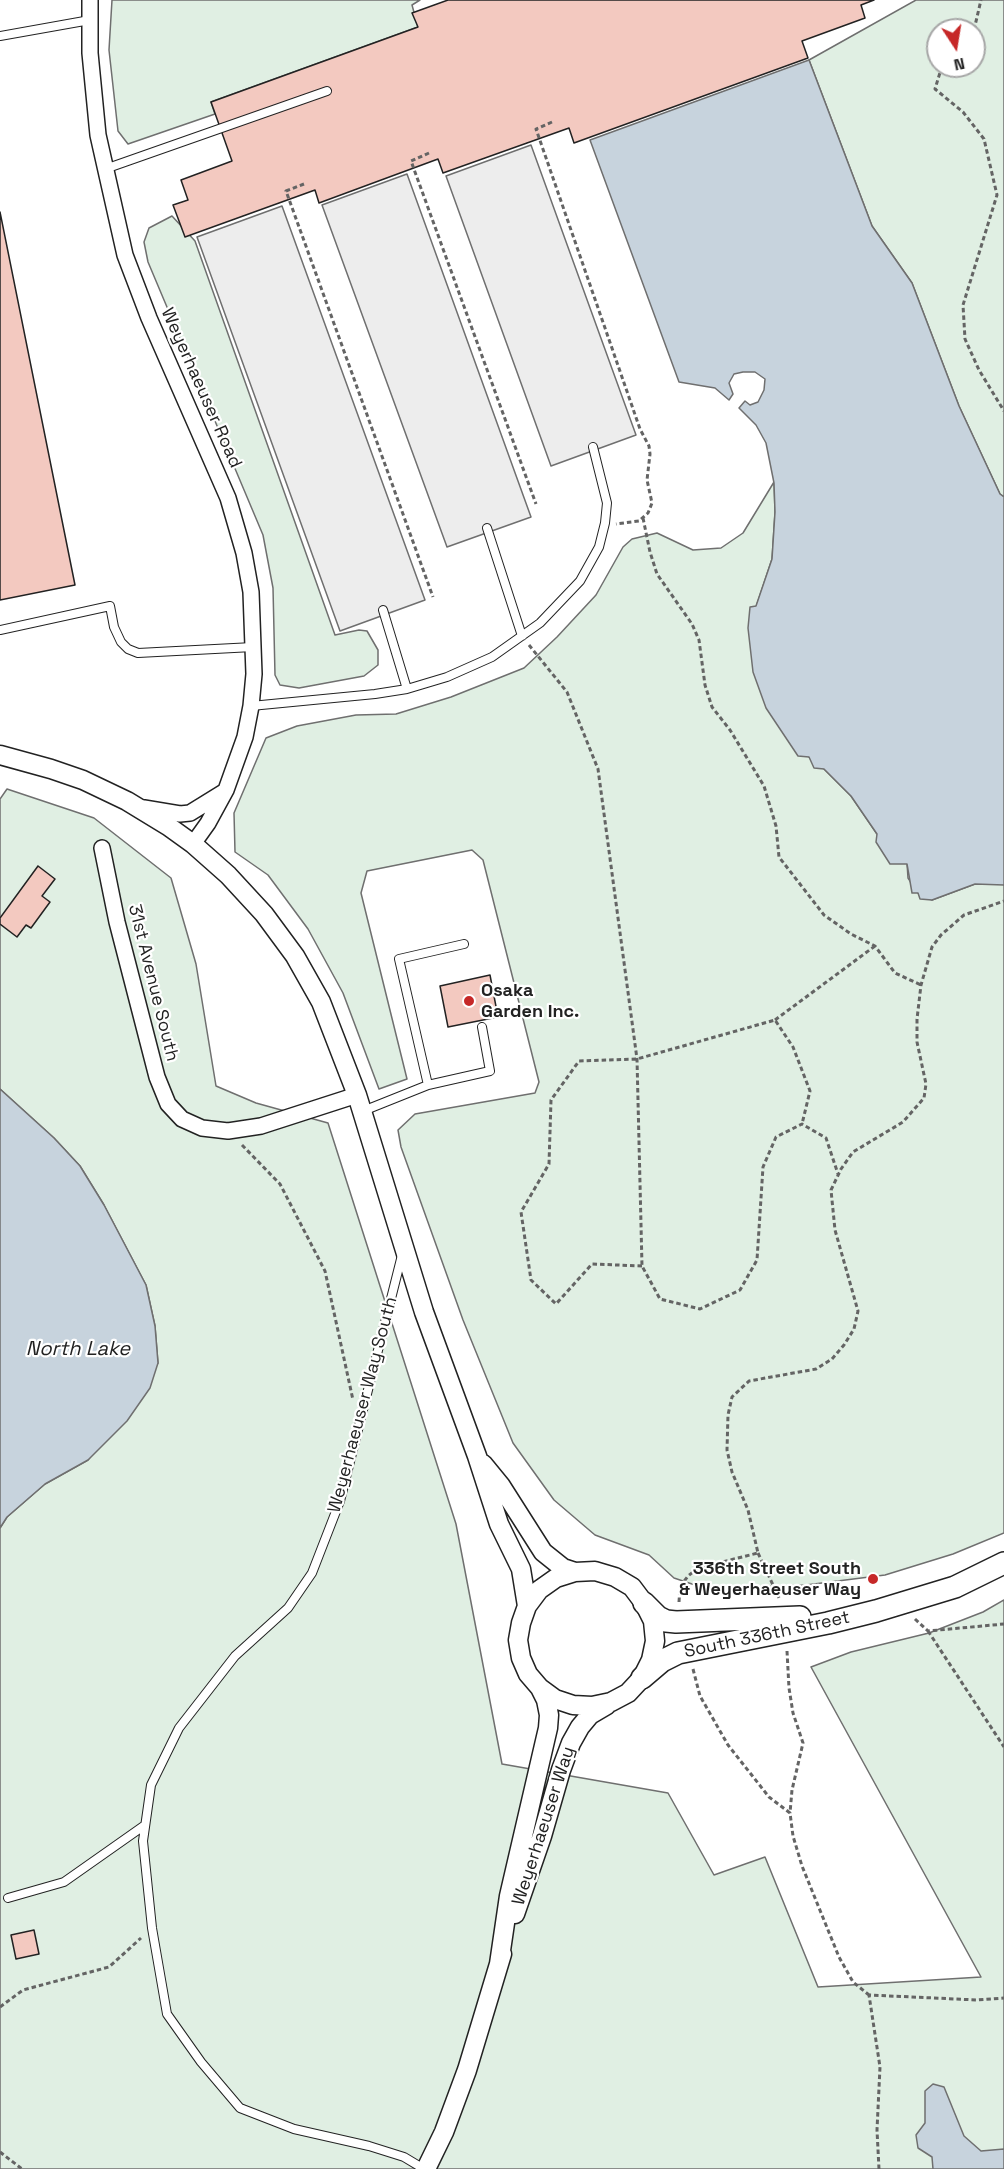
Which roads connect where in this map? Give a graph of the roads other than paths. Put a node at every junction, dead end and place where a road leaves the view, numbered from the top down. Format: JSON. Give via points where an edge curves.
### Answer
{"nodes":[{"id":1,"x":90,"y":0,"type":"edge"},
{"id":2,"x":90,"y":20,"type":"junction"},
{"id":3,"x":0,"y":36,"type":"edge"},
{"id":4,"x":327,"y":91,"type":"dead end"},
{"id":5,"x":105,"y":169,"type":"junction"},
{"id":6,"x":593,"y":447,"type":"dead end"},
{"id":7,"x":487,"y":528,"type":"dead end"},
{"id":8,"x":383,"y":610,"type":"dead end"},
{"id":9,"x":0,"y":630,"type":"edge"},
{"id":10,"x":522,"y":636,"type":"junction"},
{"id":11,"x":254,"y":647,"type":"junction"},
{"id":12,"x":407,"y":689,"type":"junction"},
{"id":13,"x":251,"y":706,"type":"junction"},
{"id":14,"x":0,"y":755,"type":"edge"},
{"id":15,"x":226,"y":790,"type":"junction"},
{"id":16,"x":137,"y":807,"type":"junction"},
{"id":17,"x":193,"y":844,"type":"junction"},
{"id":18,"x":102,"y":849,"type":"dead end"},
{"id":19,"x":464,"y":944,"type":"dead end"},
{"id":20,"x":482,"y":1028,"type":"dead end"},
{"id":21,"x":428,"y":1084,"type":"junction"},
{"id":22,"x":360,"y":1103,"type":"junction"},
{"id":23,"x":404,"y":1248,"type":"junction"},
{"id":24,"x":477,"y":1456,"type":"junction"},
{"id":25,"x":1004,"y":1563,"type":"edge"},
{"id":26,"x":575,"y":1572,"type":"junction"},
{"id":27,"x":644,"y":1603,"type":"junction"},
{"id":28,"x":899,"y":1604,"type":"junction"},
{"id":29,"x":527,"y":1606,"type":"junction"},
{"id":30,"x":642,"y":1678,"type":"junction"},
{"id":31,"x":540,"y":1688,"type":"junction"},
{"id":32,"x":611,"y":1702,"type":"junction"},
{"id":33,"x":145,"y":1826,"type":"junction"},
{"id":34,"x":8,"y":1898,"type":"dead end"},
{"id":35,"x":499,"y":1964,"type":"junction"},
{"id":36,"x":425,"y":2169,"type":"edge"}],
"edges":[{"from":1,"to":2,"type":"street","name":"Weyerhaeuser Road"},
{"from":2,"to":3,"type":"lane"},
{"from":2,"to":5,"type":"street","name":"Weyerhaeuser Road","via":[[97,123]]},
{"from":4,"to":5,"type":"lane"},
{"from":5,"to":11,"type":"street","name":"Weyerhaeuser Road","via":[[138,292],[228,498],[251,592]]},
{"from":6,"to":10,"type":"lane","via":[[607,503],[599,547],[580,581]]},
{"from":7,"to":10,"type":"lane"},
{"from":8,"to":12,"type":"lane"},
{"from":9,"to":11,"type":"lane","via":[[110,606],[121,642],[138,653]]},
{"from":10,"to":12,"type":"lane","via":[[492,657]]},
{"from":11,"to":13,"type":"street","name":"Weyerhaeuser Road"},
{"from":12,"to":13,"type":"lane"},
{"from":13,"to":15,"type":"street","name":"Weyerhaeuser Road","via":[[245,737]]},
{"from":14,"to":16,"type":"street","name":"Weyerhaeuser Way South","via":[[84,780]]},
{"from":15,"to":16,"type":"street","via":[[190,813]]},
{"from":15,"to":17,"type":"street","name":"Weyerhaeuser Road"},
{"from":16,"to":17,"type":"street","name":"Weyerhaeuser Way South"},
{"from":17,"to":22,"type":"street","name":"Weyerhaeuser Way South","via":[[264,914],[295,956],[321,1002]]},
{"from":18,"to":22,"type":"street","name":"31st Avenue South","via":[[157,1077],[168,1104],[182,1119],[202,1128],[228,1131]]},
{"from":19,"to":21,"type":"lane","via":[[399,959]]},
{"from":20,"to":21,"type":"lane","via":[[490,1071]]},
{"from":21,"to":22,"type":"lane"},
{"from":22,"to":23,"type":"street","name":"Weyerhaeuser Way South"},
{"from":23,"to":24,"type":"street","name":"Weyerhaeuser Way South"},
{"from":23,"to":33,"type":"lane","name":"Weyerhaeuser Way South","via":[[340,1501],[312,1573],[288,1608],[235,1656],[179,1728],[151,1785]]},
{"from":24,"to":26,"type":"street","via":[[543,1552]]},
{"from":24,"to":29,"type":"street","via":[[499,1524],[521,1569]]},
{"from":25,"to":28,"type":"main road","name":"South 336th Street","via":[[955,1587]]},
{"from":26,"to":27,"type":"street","via":[[596,1571],[615,1577],[632,1587]]},
{"from":26,"to":29,"type":"street","via":[[556,1578],[539,1590]]},
{"from":27,"to":28,"type":"main road","name":"South 336th Street","via":[[666,1621],[694,1623],[824,1615]]},
{"from":27,"to":30,"type":"street","via":[[655,1641]]},
{"from":28,"to":30,"type":"main road","name":"South 336th Street","via":[[828,1623],[688,1650],[662,1661]]},
{"from":29,"to":31,"type":"street","via":[[518,1640],[528,1674]]},
{"from":30,"to":32,"type":"street"},
{"from":31,"to":32,"type":"street","via":[[573,1705]]},
{"from":31,"to":35,"type":"street","name":"Weyerhaeuser Way","via":[[549,1714],[548,1728],[511,1884]]},
{"from":32,"to":35,"type":"street","name":"Weyerhaeuser Way","via":[[590,1715],[571,1743]]},
{"from":33,"to":34,"type":"lane","via":[[64,1882]]},
{"from":33,"to":36,"type":"lane","name":"Weyerhaeuser Way South","via":[[143,1841],[152,1928],[167,2014],[201,2062],[240,2108],[294,2129],[405,2157]]},
{"from":35,"to":36,"type":"street","name":"Weyerhaeuser Way","via":[[467,2070],[444,2132]]}]}
